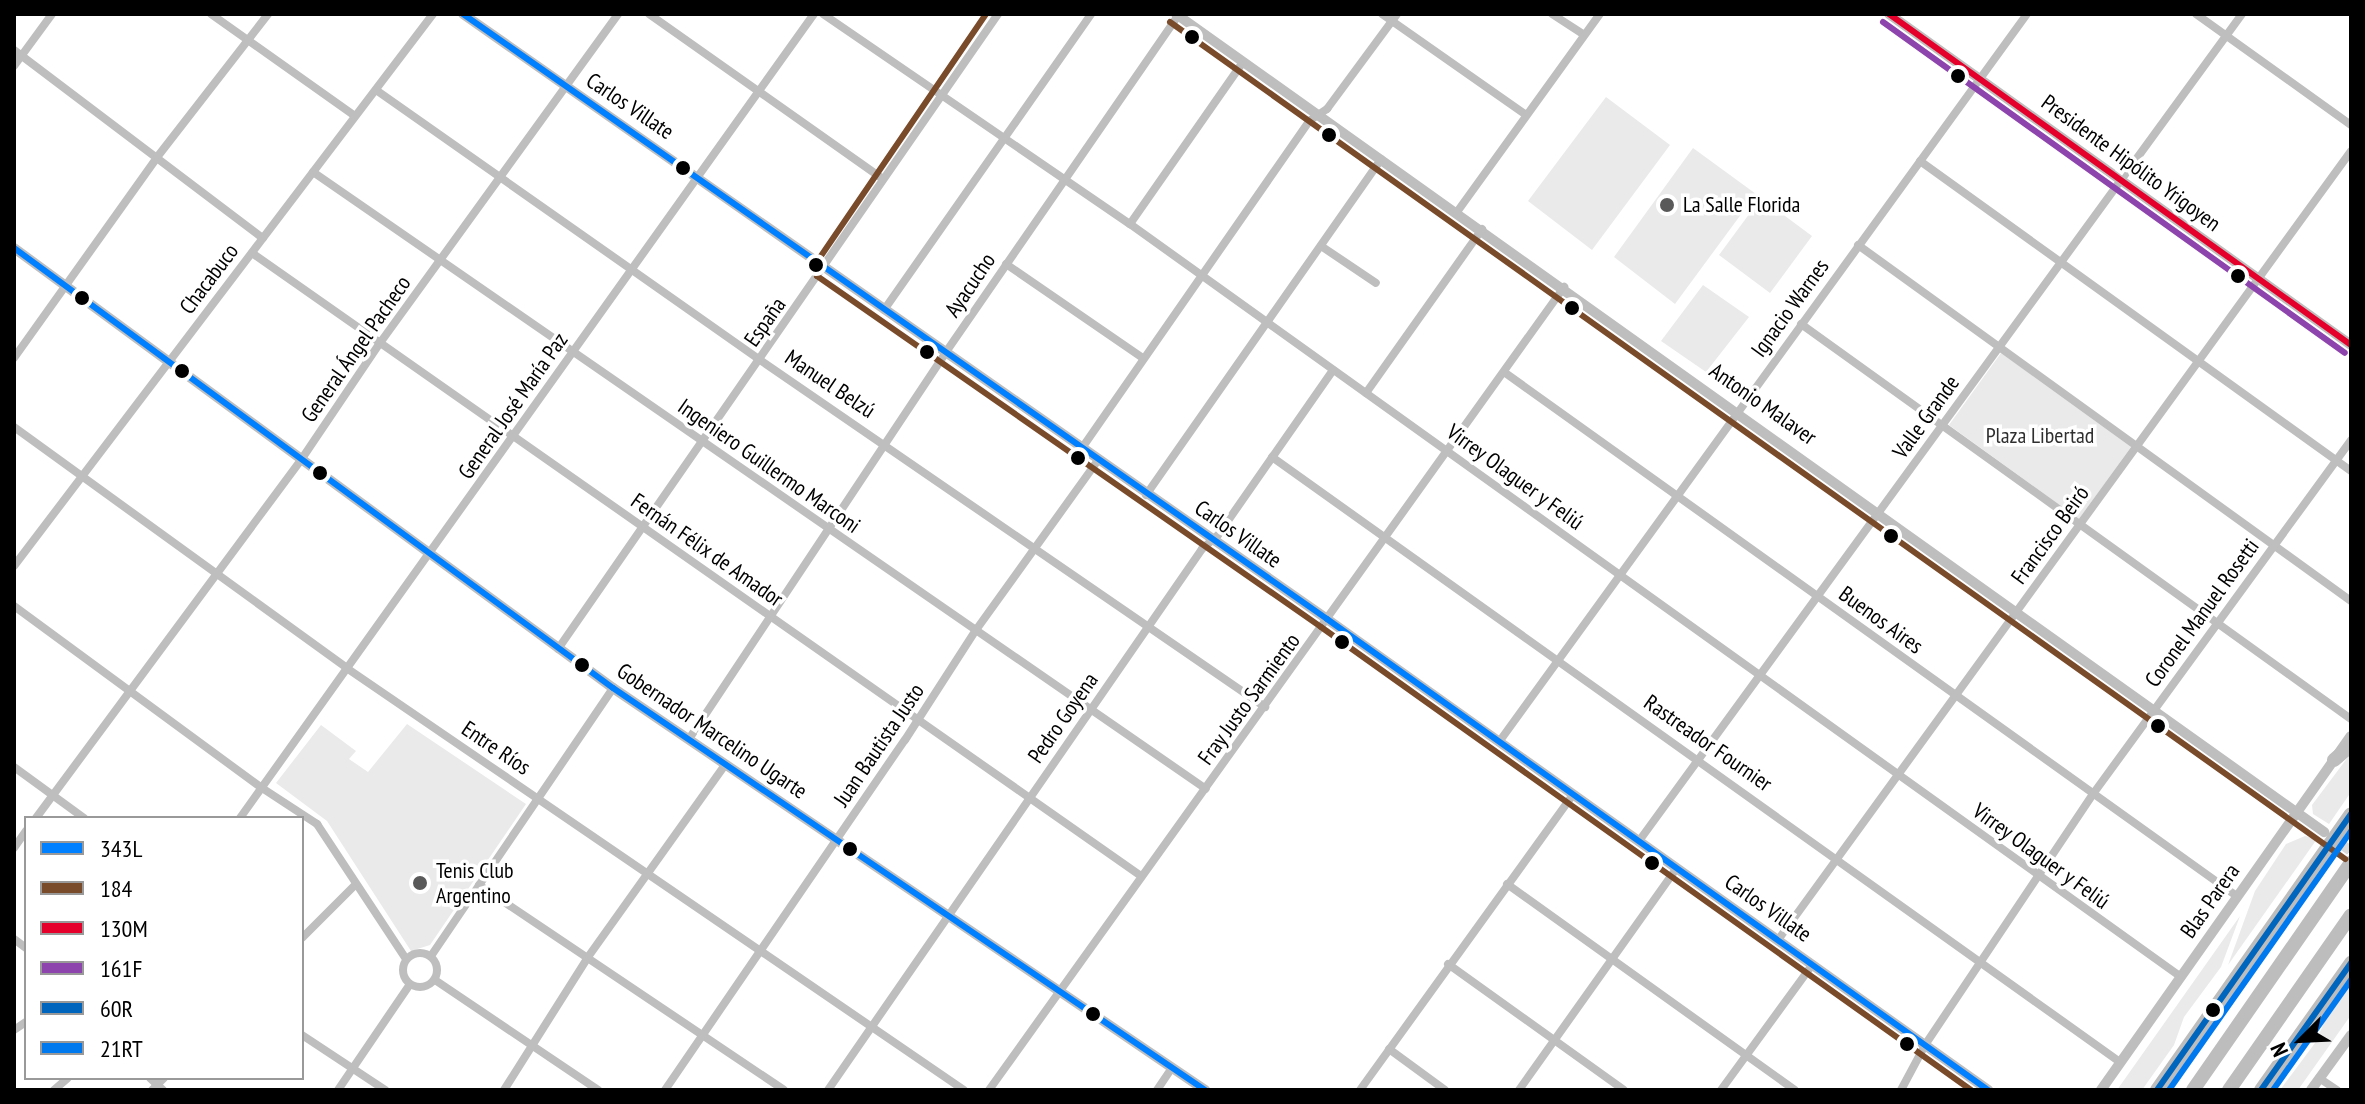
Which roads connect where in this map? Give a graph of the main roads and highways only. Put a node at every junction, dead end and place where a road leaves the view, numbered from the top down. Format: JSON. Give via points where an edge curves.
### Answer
{"nodes":[{"id":1,"x":2351,"y":745,"type":"edge"},
{"id":2,"x":2334,"y":760,"type":"road end"},
{"id":3,"x":2348,"y":819,"type":"edge"},
{"id":4,"x":2349,"y":866,"type":"edge"},
{"id":5,"x":2351,"y":915,"type":"edge"},
{"id":6,"x":2351,"y":963,"type":"edge"},
{"id":7,"x":2157,"y":1090,"type":"edge"},
{"id":8,"x":2193,"y":1090,"type":"edge"},
{"id":9,"x":2229,"y":1090,"type":"edge"},
{"id":10,"x":2261,"y":1090,"type":"edge"}],
"edges":[{"from":1,"to":2,"type":"highway"},
{"from":3,"to":7,"type":"highway","via":[[2326,839]]},
{"from":4,"to":8,"type":"highway"},
{"from":5,"to":9,"type":"highway"},
{"from":6,"to":10,"type":"highway"}]}
